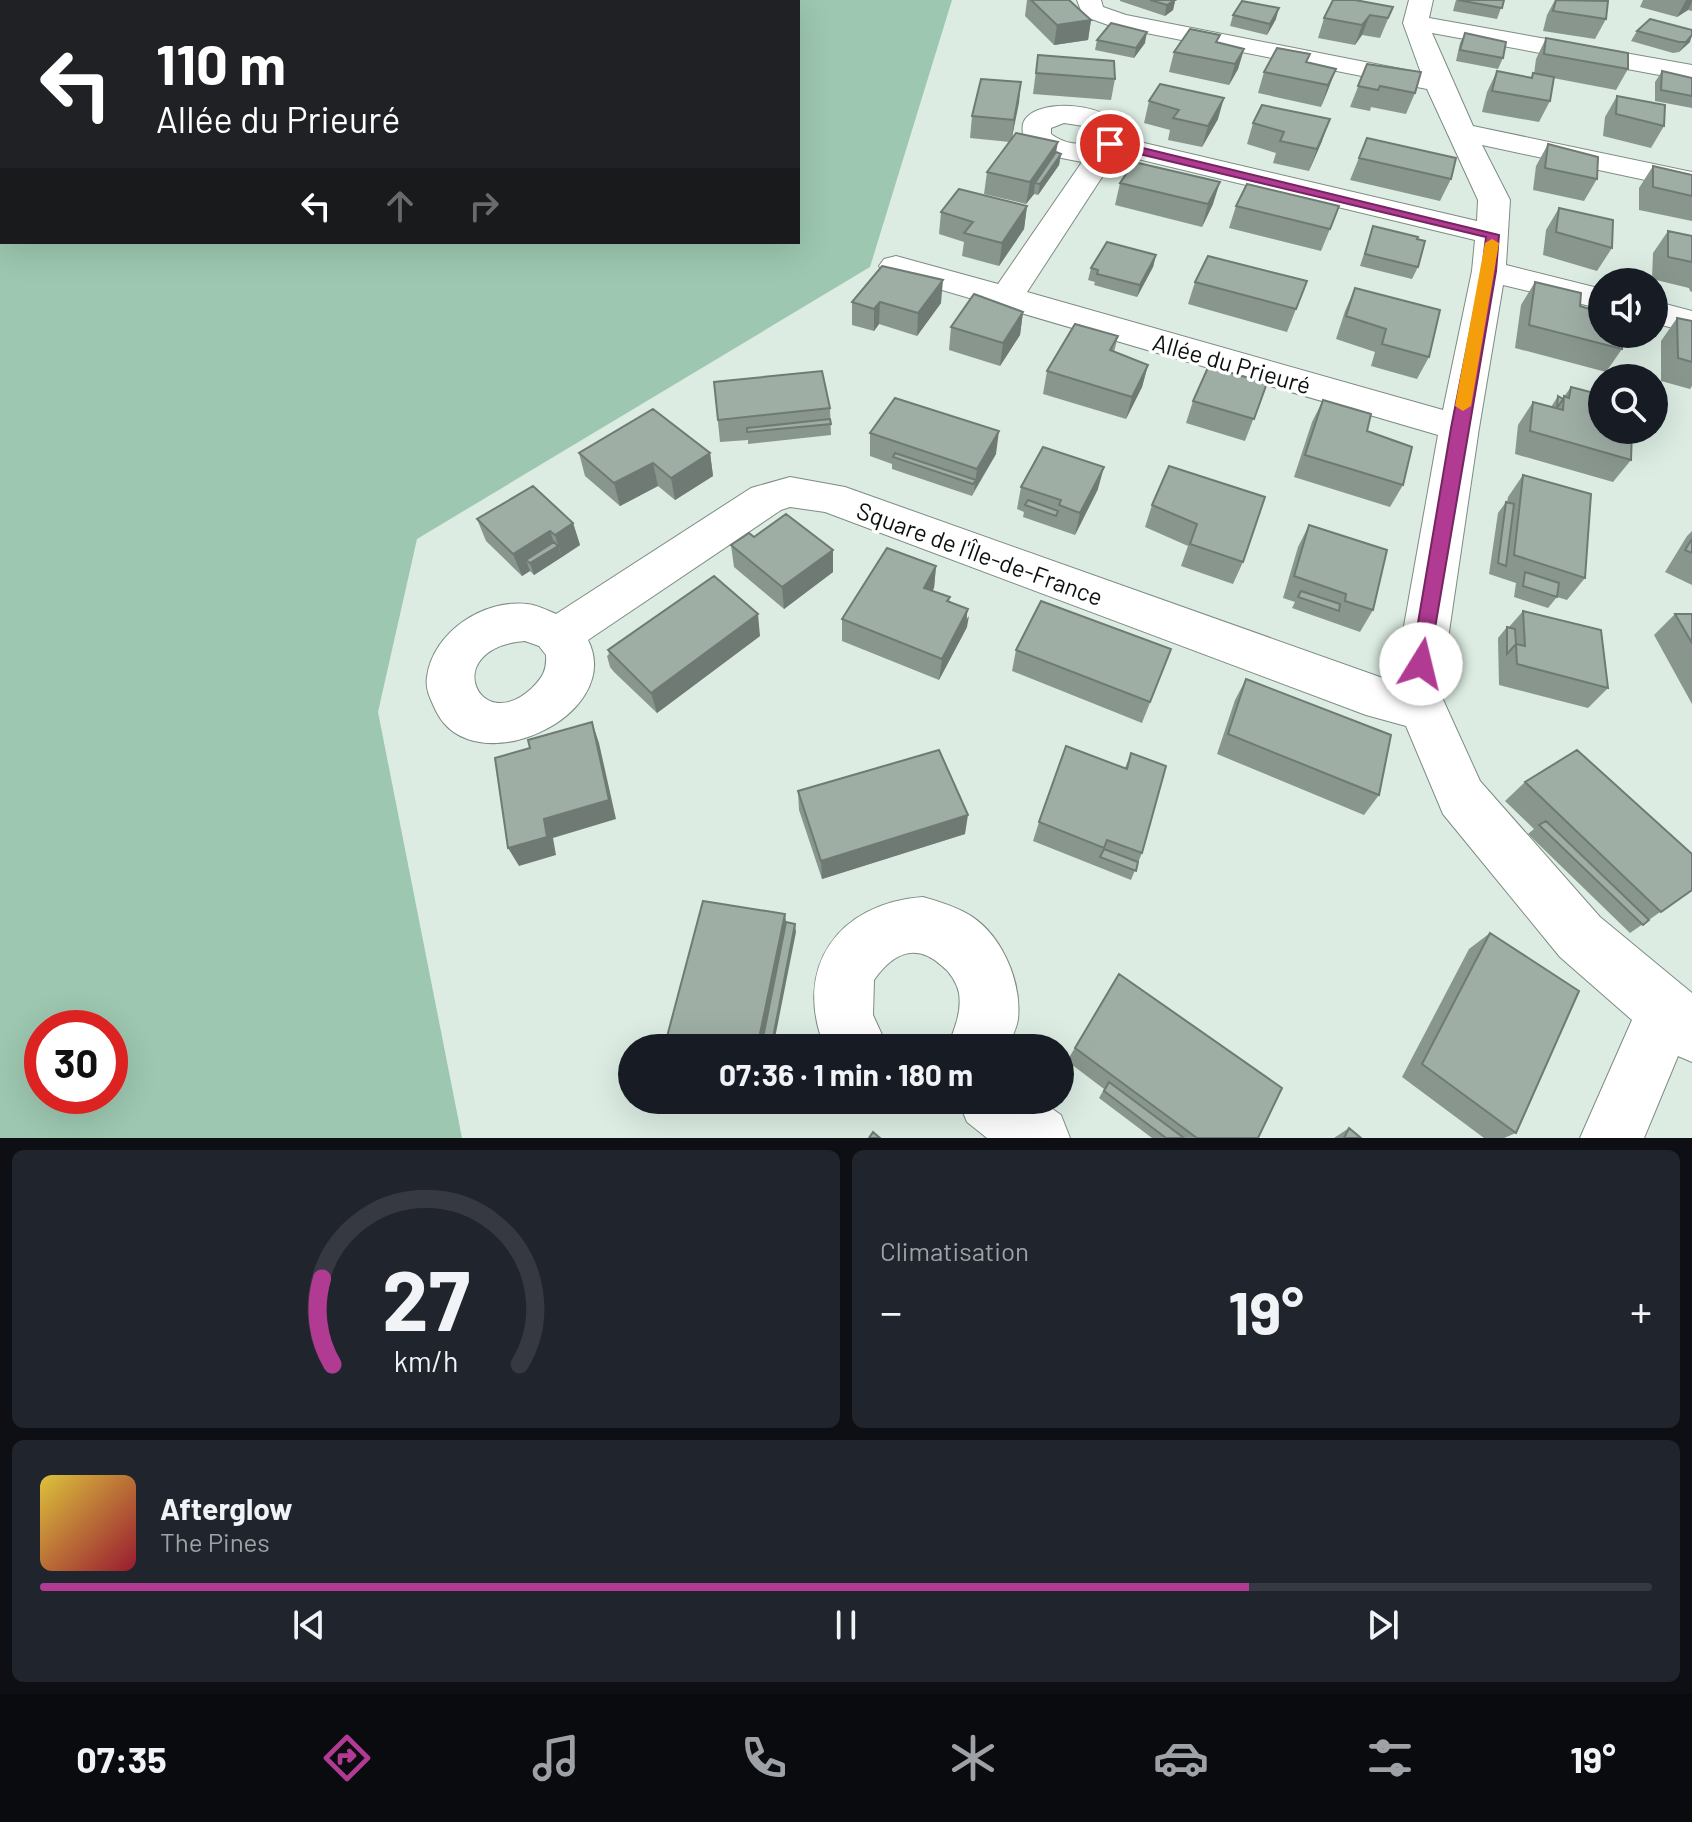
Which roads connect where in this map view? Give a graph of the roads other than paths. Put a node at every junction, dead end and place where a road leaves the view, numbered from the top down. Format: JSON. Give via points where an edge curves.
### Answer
{"nodes":[{"id":1,"x":1089,"y":0,"type":"edge"},
{"id":2,"x":1418,"y":11,"type":"edge"},
{"id":3,"x":1692,"y":73,"type":"edge"},
{"id":4,"x":1438,"y":84,"type":"junction"},
{"id":5,"x":1464,"y":133,"type":"junction"},
{"id":6,"x":1692,"y":181,"type":"edge"},
{"id":7,"x":1491,"y":253,"type":"junction"},
{"id":8,"x":896,"y":266,"type":"edge"},
{"id":9,"x":1588,"y":293,"type":"edge"},
{"id":10,"x":1005,"y":299,"type":"junction"},
{"id":11,"x":1668,"y":316,"type":"edge"},
{"id":12,"x":1692,"y":322,"type":"edge"},
{"id":13,"x":1459,"y":428,"type":"junction"},
{"id":14,"x":560,"y":635,"type":"dead end"},
{"id":15,"x":1424,"y":710,"type":"junction"},
{"id":16,"x":1679,"y":1022,"type":"edge"},
{"id":17,"x":851,"y":1034,"type":"edge"},
{"id":18,"x":986,"y":1034,"type":"edge"},
{"id":19,"x":1007,"y":1114,"type":"edge"},
{"id":20,"x":1038,"y":1138,"type":"edge"},
{"id":21,"x":1612,"y":1138,"type":"edge"}],
"edges":[{"from":1,"to":4,"type":"street","via":[[1092,11],[1120,21]]},
{"from":2,"to":3,"type":"street"},
{"from":2,"to":4,"type":"street"},
{"from":4,"to":5,"type":"street"},
{"from":5,"to":6,"type":"street"},
{"from":5,"to":7,"type":"street","via":[[1494,200]]},
{"from":7,"to":9,"type":"street"},
{"from":7,"to":10,"type":"street","via":[[1107,146]]},
{"from":7,"to":13,"type":"street"},
{"from":8,"to":10,"type":"street","name":"Allée du Prieuré"},
{"from":10,"to":13,"type":"street","name":"Allée du Prieuré"},
{"from":11,"to":12,"type":"street"},
{"from":13,"to":15,"type":"street","via":[[1416,693]]},
{"from":14,"to":15,"type":"street","name":"Square de l'Île-de-France","via":[[734,518],[790,492],[830,498],[1383,700]]},
{"from":15,"to":16,"type":"street","via":[[1461,797],[1580,937]]},
{"from":16,"to":21,"type":"street"},
{"from":17,"to":18,"type":"street","via":[[841,995],[847,969],[879,934],[899,926],[922,926],[945,932],[980,964],[989,986]]},
{"from":19,"to":20,"type":"street"}]}
